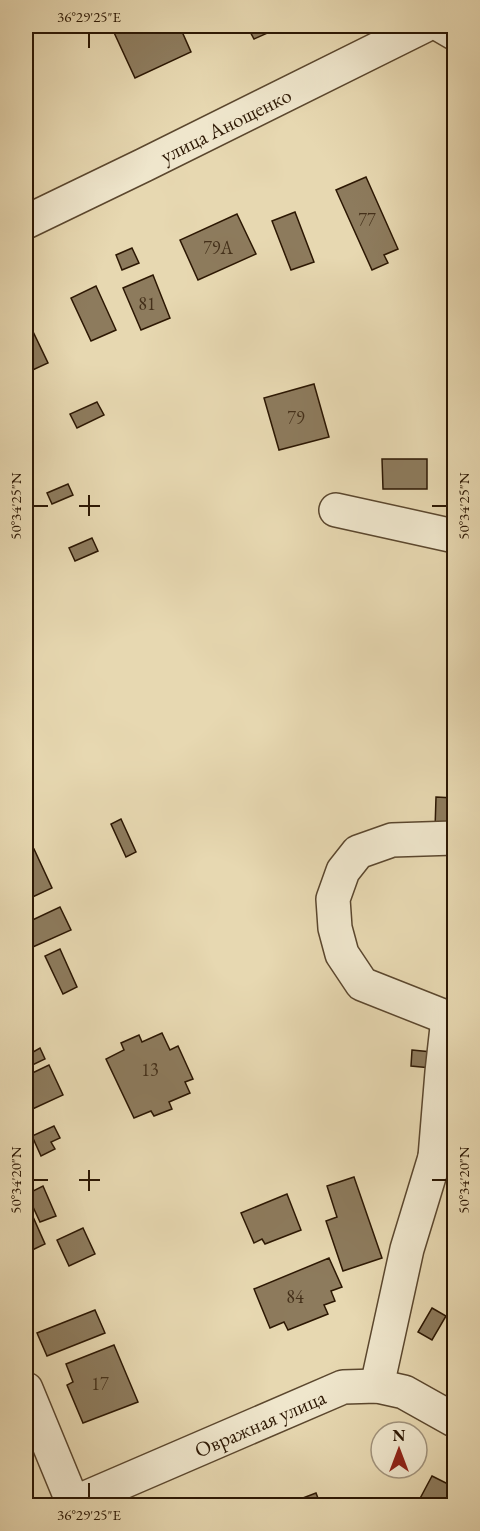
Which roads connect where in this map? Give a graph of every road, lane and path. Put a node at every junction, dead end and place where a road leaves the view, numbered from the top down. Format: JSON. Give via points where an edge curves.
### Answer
{"nodes":[{"id":1,"x":424,"y":26,"type":"edge"},
{"id":2,"x":442,"y":26,"type":"edge"},
{"id":3,"x":454,"y":33,"type":"edge"},
{"id":4,"x":26,"y":222,"type":"edge"},
{"id":5,"x":336,"y":510,"type":"dead end"},
{"id":6,"x":454,"y":536,"type":"edge"},
{"id":7,"x":454,"y":838,"type":"edge"},
{"id":8,"x":451,"y":1017,"type":"edge"},
{"id":9,"x":445,"y":1147,"type":"edge"},
{"id":10,"x":377,"y":1386,"type":"junction"},
{"id":11,"x":26,"y":1389,"type":"edge"},
{"id":12,"x":454,"y":1420,"type":"edge"},
{"id":13,"x":70,"y":1504,"type":"edge"}],
"edges":[{"from":1,"to":4,"type":"street","name":"улица Анощенко"},
{"from":2,"to":3,"type":"street"},
{"from":5,"to":6,"type":"street"},
{"from":7,"to":8,"type":"street","via":[[392,840],[358,852],[343,871],[333,899],[342,954],[362,984]]},
{"from":8,"to":9,"type":"street"},
{"from":9,"to":10,"type":"street","via":[[407,1249]]},
{"from":10,"to":12,"type":"street","name":"Овражная улица","via":[[404,1392]]},
{"from":10,"to":13,"type":"street","name":"Овражная улица","via":[[343,1388]]},
{"from":11,"to":13,"type":"street"}]}
